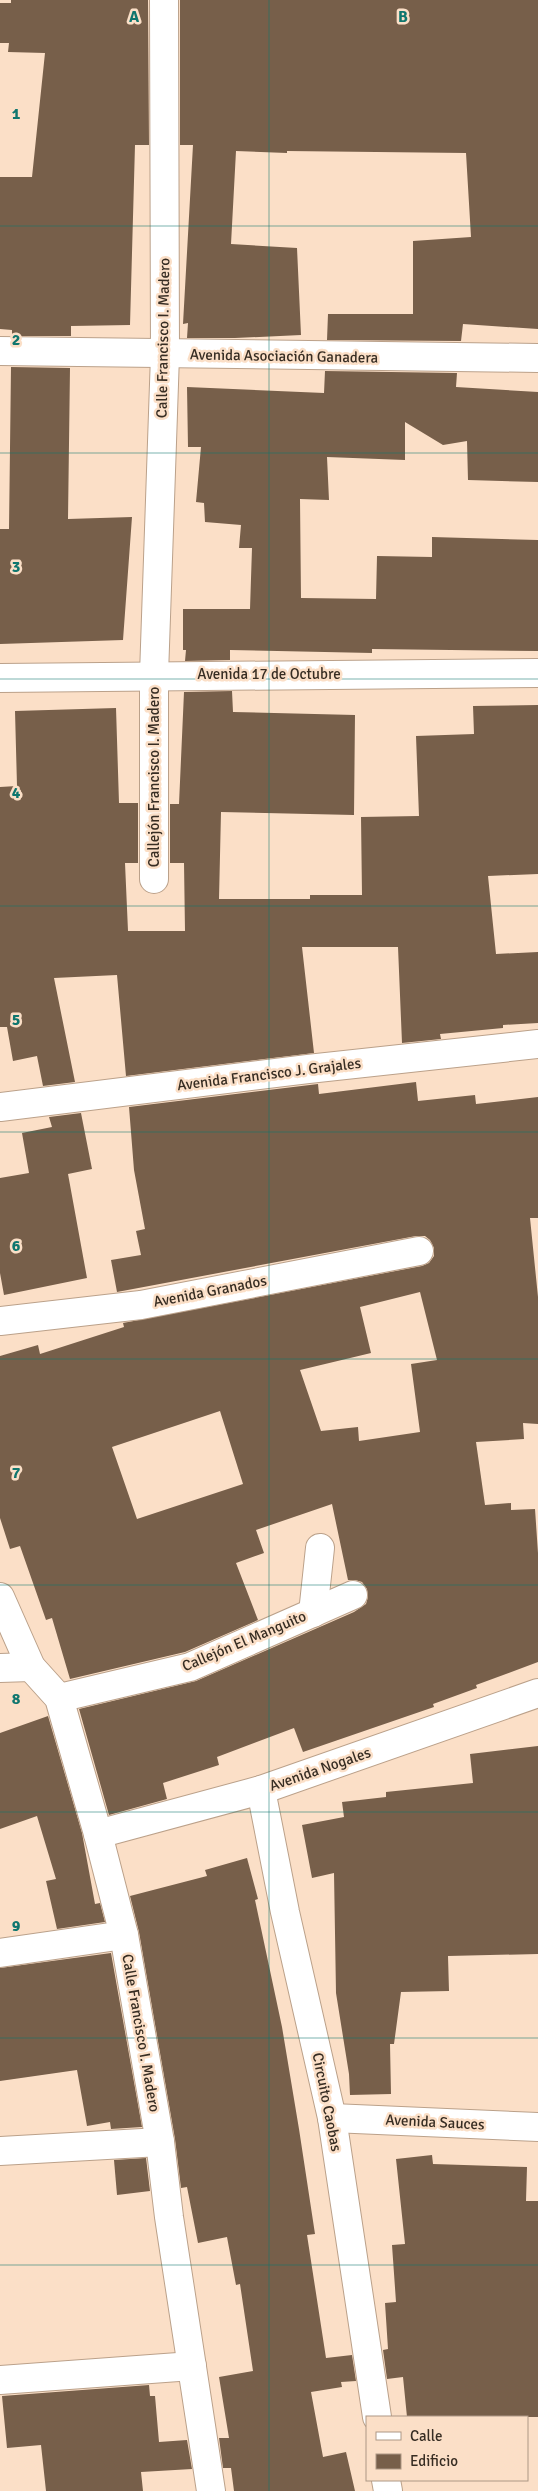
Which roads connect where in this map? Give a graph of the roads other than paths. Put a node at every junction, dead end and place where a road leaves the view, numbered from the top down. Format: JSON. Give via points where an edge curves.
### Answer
{"nodes":[{"id":1,"x":164,"y":0,"type":"edge"},
{"id":2,"x":0,"y":351,"type":"edge"},
{"id":3,"x":165,"y":355,"type":"junction"},
{"id":4,"x":538,"y":358,"type":"edge"},
{"id":5,"x":538,"y":673,"type":"edge"},
{"id":6,"x":154,"y":675,"type":"junction"},
{"id":7,"x":0,"y":678,"type":"edge"},
{"id":8,"x":154,"y":879,"type":"dead end"},
{"id":9,"x":538,"y":1044,"type":"edge"},
{"id":10,"x":0,"y":1107,"type":"edge"},
{"id":11,"x":419,"y":1251,"type":"dead end"},
{"id":12,"x":0,"y":1321,"type":"edge"},
{"id":13,"x":320,"y":1548,"type":"dead end"},
{"id":14,"x":0,"y":1596,"type":"edge"},
{"id":15,"x":353,"y":1596,"type":"dead end"},
{"id":16,"x":312,"y":1612,"type":"junction"},
{"id":17,"x":31,"y":1667,"type":"junction"},
{"id":18,"x":0,"y":1668,"type":"edge"},
{"id":19,"x":538,"y":1693,"type":"edge"},
{"id":20,"x":58,"y":1698,"type":"junction"},
{"id":21,"x":261,"y":1790,"type":"junction"},
{"id":22,"x":98,"y":1834,"type":"junction"},
{"id":23,"x":124,"y":1935,"type":"junction"},
{"id":24,"x":0,"y":1954,"type":"edge"},
{"id":25,"x":332,"y":2118,"type":"junction"},
{"id":26,"x":538,"y":2126,"type":"edge"},
{"id":27,"x":160,"y":2142,"type":"junction"},
{"id":28,"x":0,"y":2151,"type":"edge"},
{"id":29,"x":192,"y":2366,"type":"junction"},
{"id":30,"x":0,"y":2380,"type":"edge"},
{"id":31,"x":377,"y":2416,"type":"edge"},
{"id":32,"x":211,"y":2491,"type":"edge"}],
"edges":[{"from":1,"to":3,"type":"street","name":"Calle Francisco I. Madero"},
{"from":2,"to":3,"type":"street","name":"Avenida Asociación Ganadera"},
{"from":3,"to":4,"type":"street","name":"Avenida Asociación Ganadera"},
{"from":3,"to":6,"type":"street","name":"Calle Francisco I. Madero"},
{"from":5,"to":6,"type":"street","name":"Avenida 17 de Octubre"},
{"from":6,"to":7,"type":"street","name":"Avenida 17 de Octubre"},
{"from":6,"to":8,"type":"street","name":"Callejón Francisco I. Madero"},
{"from":9,"to":10,"type":"street","name":"Avenida Francisco J. Grajales"},
{"from":11,"to":12,"type":"street","name":"Avenida Granados","via":[[141,1305]]},
{"from":13,"to":16,"type":"street","name":"Callejón El Manguito"},
{"from":14,"to":17,"type":"street","name":"Calle Francisco I. Madero"},
{"from":15,"to":16,"type":"street","name":"Callejón El Manguito"},
{"from":16,"to":20,"type":"street","name":"Callejón El Manguito","via":[[190,1667]]},
{"from":17,"to":18,"type":"street"},
{"from":17,"to":20,"type":"street","name":"Calle Francisco I. Madero"},
{"from":19,"to":21,"type":"street","name":"Avenida Nogales"},
{"from":20,"to":22,"type":"street","name":"Calle Francisco I. Madero"},
{"from":21,"to":22,"type":"street","name":"Avenida Nogales"},
{"from":21,"to":25,"type":"street","name":"Circuito Caobas"},
{"from":22,"to":23,"type":"street","name":"Calle Francisco I. Madero"},
{"from":23,"to":24,"type":"street"},
{"from":23,"to":27,"type":"street","name":"Calle Francisco I. Madero"},
{"from":25,"to":26,"type":"street","name":"Avenida Sauces"},
{"from":25,"to":31,"type":"street","name":"Circuito Caobas"},
{"from":27,"to":28,"type":"street"},
{"from":27,"to":29,"type":"street","name":"Calle Francisco I. Madero"},
{"from":29,"to":30,"type":"street"},
{"from":29,"to":32,"type":"street","name":"Calle Francisco I. Madero"}]}
